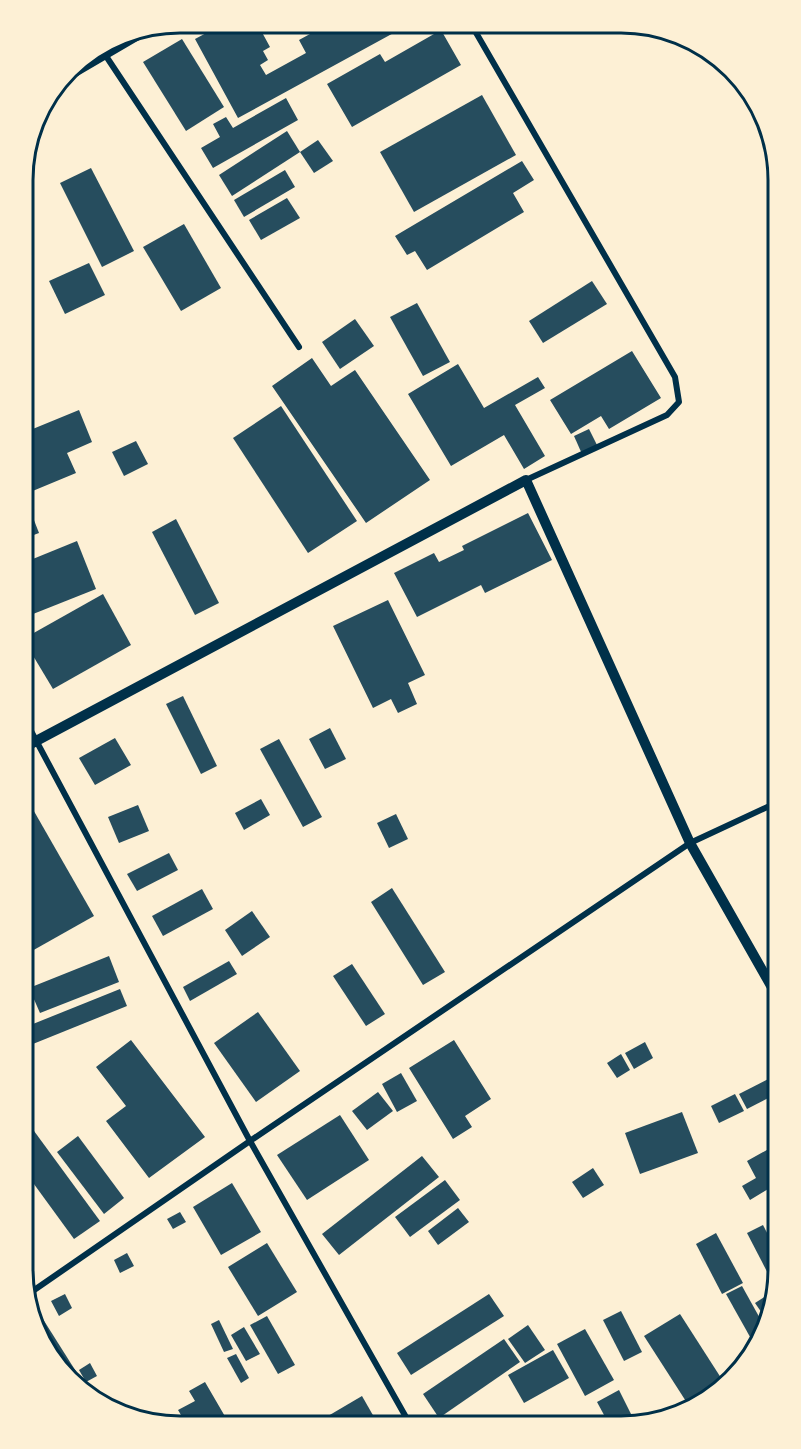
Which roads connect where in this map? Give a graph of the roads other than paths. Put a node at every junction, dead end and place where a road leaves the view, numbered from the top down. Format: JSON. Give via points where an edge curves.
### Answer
{"nodes":[{"id":1,"x":476,"y":33,"type":"edge"},
{"id":2,"x":132,"y":41,"type":"edge"},
{"id":3,"x":104,"y":54,"type":"edge"},
{"id":4,"x":106,"y":57,"type":"junction"},
{"id":5,"x":81,"y":71,"type":"edge"},
{"id":6,"x":300,"y":347,"type":"dead end"},
{"id":7,"x":526,"y":480,"type":"junction"},
{"id":8,"x":33,"y":734,"type":"edge"},
{"id":9,"x":36,"y":740,"type":"junction"},
{"id":10,"x":33,"y":742,"type":"edge"},
{"id":11,"x":768,"y":807,"type":"edge"},
{"id":12,"x":690,"y":843,"type":"junction"},
{"id":13,"x":768,"y":980,"type":"edge"},
{"id":14,"x":250,"y":1141,"type":"junction"},
{"id":15,"x":35,"y":1290,"type":"edge"},
{"id":16,"x":405,"y":1416,"type":"edge"}],
"edges":[{"from":1,"to":7,"type":"street","via":[[675,377],[679,402],[667,415]]},
{"from":2,"to":4,"type":"street"},
{"from":3,"to":4,"type":"street"},
{"from":4,"to":5,"type":"street"},
{"from":4,"to":6,"type":"street"},
{"from":7,"to":9,"type":"street"},
{"from":7,"to":12,"type":"street"},
{"from":8,"to":9,"type":"street"},
{"from":9,"to":10,"type":"street"},
{"from":9,"to":14,"type":"street"},
{"from":11,"to":12,"type":"street"},
{"from":12,"to":13,"type":"street"},
{"from":12,"to":14,"type":"street"},
{"from":14,"to":15,"type":"street"},
{"from":14,"to":16,"type":"street"}]}
